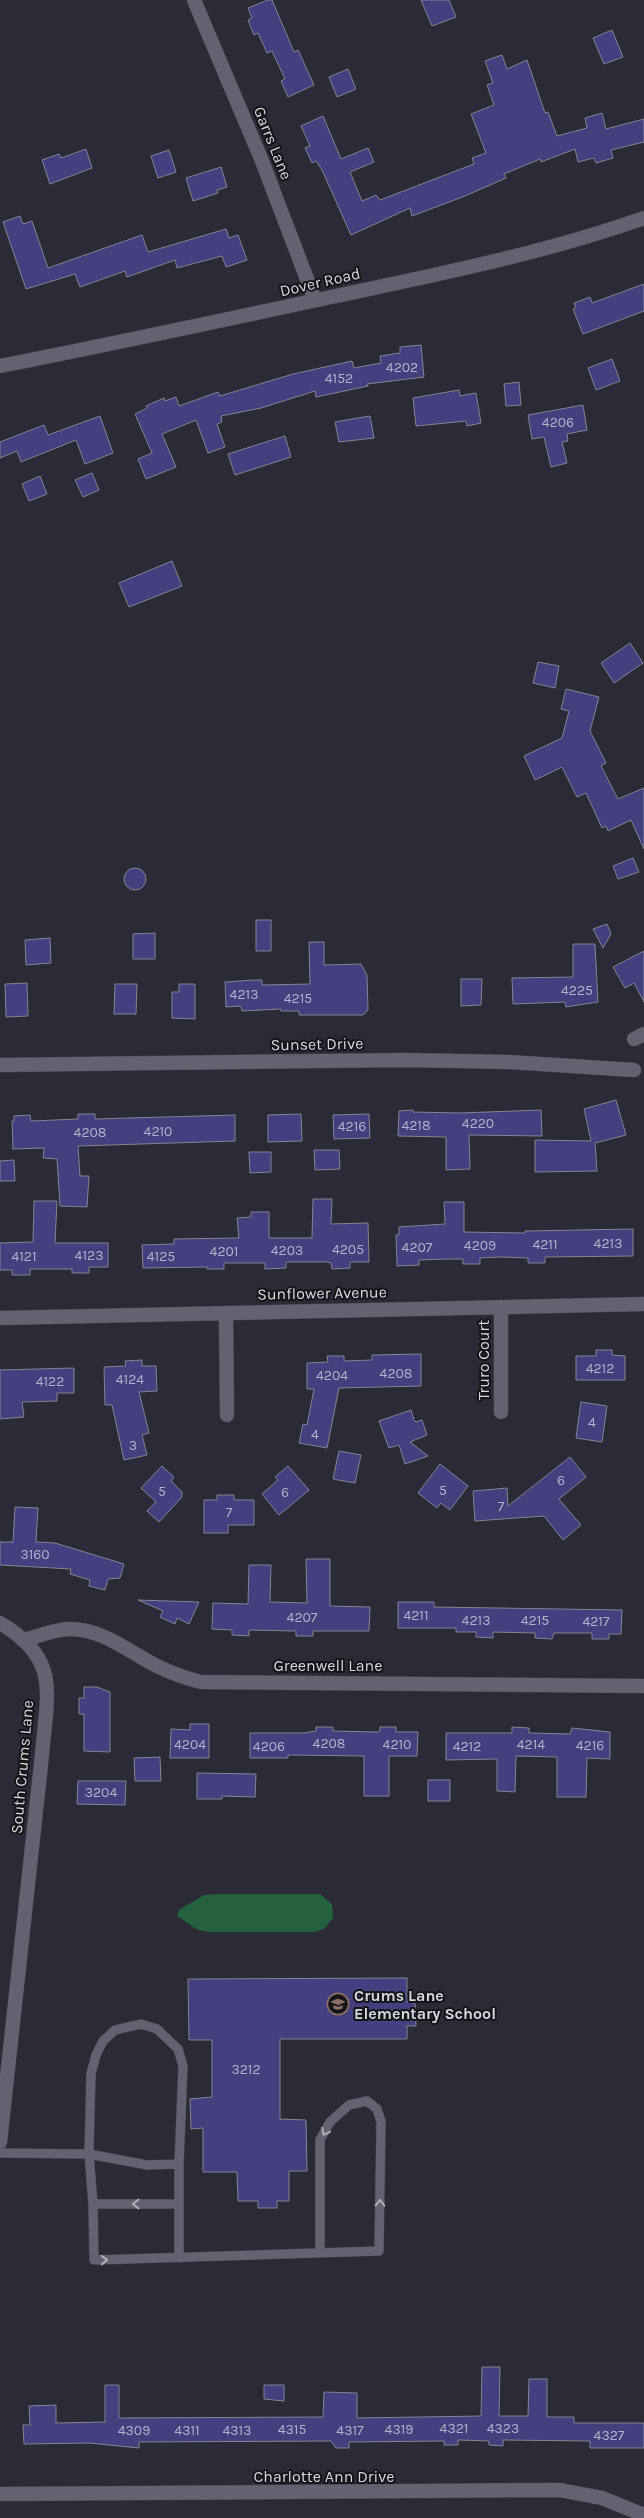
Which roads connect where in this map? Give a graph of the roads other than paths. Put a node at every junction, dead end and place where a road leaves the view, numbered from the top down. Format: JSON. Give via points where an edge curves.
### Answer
{"nodes":[{"id":1,"x":194,"y":0,"type":"edge"},
{"id":2,"x":644,"y":218,"type":"edge"},
{"id":3,"x":315,"y":300,"type":"junction"},
{"id":4,"x":0,"y":366,"type":"edge"},
{"id":5,"x":0,"y":1065,"type":"edge"},
{"id":6,"x":634,"y":1070,"type":"dead end"},
{"id":7,"x":644,"y":1304,"type":"edge"},
{"id":8,"x":501,"y":1307,"type":"junction"},
{"id":9,"x":226,"y":1313,"type":"junction"},
{"id":10,"x":0,"y":1318,"type":"edge"},
{"id":11,"x":501,"y":1412,"type":"dead end"},
{"id":12,"x":228,"y":1415,"type":"dead end"},
{"id":13,"x":0,"y":1623,"type":"edge"},
{"id":14,"x":25,"y":1640,"type":"junction"},
{"id":15,"x":644,"y":1679,"type":"edge"},
{"id":16,"x":644,"y":1686,"type":"edge"},
{"id":17,"x":0,"y":2142,"type":"edge"},
{"id":18,"x":0,"y":2153,"type":"edge"},
{"id":19,"x":88,"y":2154,"type":"junction"},
{"id":20,"x":179,"y":2164,"type":"junction"},
{"id":21,"x":93,"y":2204,"type":"junction"},
{"id":22,"x":179,"y":2204,"type":"junction"},
{"id":23,"x":320,"y":2253,"type":"junction"},
{"id":24,"x":179,"y":2258,"type":"junction"},
{"id":25,"x":0,"y":2494,"type":"edge"},
{"id":26,"x":644,"y":2515,"type":"edge"}],
"edges":[{"from":1,"to":3,"type":"street","name":"Garrs Lane","via":[[262,161]]},
{"from":2,"to":3,"type":"street","name":"Dover Road","via":[[481,265]]},
{"from":3,"to":4,"type":"street","name":"Dover Road"},
{"from":5,"to":6,"type":"street","name":"Sunset Drive","via":[[404,1060],[509,1062]]},
{"from":7,"to":8,"type":"street","name":"Sunflower Avenue"},
{"from":8,"to":9,"type":"street","name":"Sunflower Avenue"},
{"from":8,"to":11,"type":"street","name":"Truro Court"},
{"from":9,"to":10,"type":"street","name":"Sunflower Avenue"},
{"from":9,"to":12,"type":"street"},
{"from":13,"to":14,"type":"street","name":"South Crums Lane"},
{"from":14,"to":16,"type":"street","name":"Greenwell Lane","via":[[63,1630],[96,1634],[156,1666],[201,1682]]},
{"from":14,"to":17,"type":"street","name":"South Crums Lane","via":[[44,1664],[45,1716]]},
{"from":15,"to":16,"type":"street"},
{"from":18,"to":19,"type":"lane"},
{"from":19,"to":20,"type":"lane","via":[[147,2165]]},
{"from":19,"to":20,"type":"lane","via":[[90,2074],[96,2055],[103,2041],[115,2030],[140,2024],[157,2029],[178,2049],[183,2066]]},
{"from":19,"to":21,"type":"lane"},
{"from":20,"to":22,"type":"lane"},
{"from":22,"to":21,"type":"lane","one_way":true},
{"from":21,"to":24,"type":"lane","one_way":true,"via":[[94,2260]]},
{"from":22,"to":24,"type":"lane"},
{"from":23,"to":23,"type":"lane","one_way":true,"via":[[379,2251],[381,2121],[377,2109],[367,2101],[349,2105],[330,2122],[320,2140]]},
{"from":23,"to":24,"type":"lane"},
{"from":25,"to":26,"type":"street","name":"Charlotte Ann Drive","via":[[560,2490],[602,2498]]}]}
